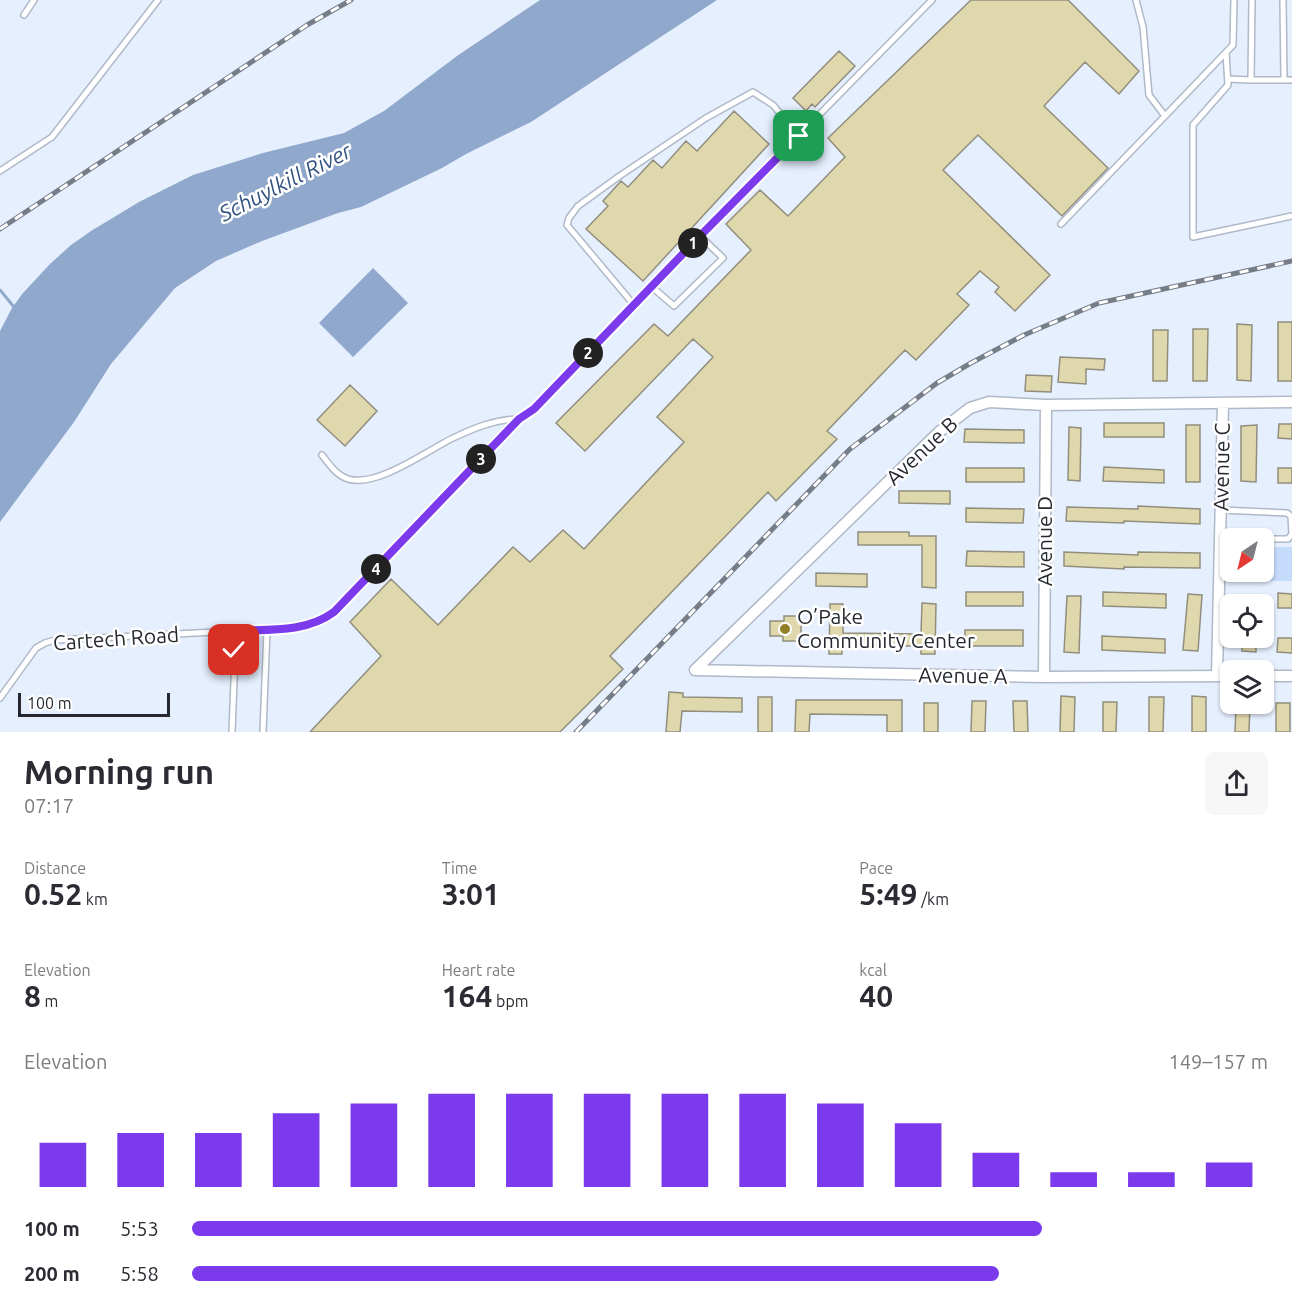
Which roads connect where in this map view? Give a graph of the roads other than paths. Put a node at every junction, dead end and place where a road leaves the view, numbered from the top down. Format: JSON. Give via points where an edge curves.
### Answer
{"nodes":[{"id":1,"x":34,"y":0,"type":"edge"},
{"id":2,"x":158,"y":0,"type":"edge"},
{"id":3,"x":932,"y":0,"type":"edge"},
{"id":4,"x":1136,"y":0,"type":"edge"},
{"id":5,"x":1234,"y":0,"type":"edge"},
{"id":6,"x":1252,"y":0,"type":"edge"},
{"id":7,"x":1283,"y":0,"type":"edge"},
{"id":8,"x":24,"y":15,"type":"dead end"},
{"id":9,"x":1226,"y":53,"type":"junction"},
{"id":10,"x":1227,"y":80,"type":"junction"},
{"id":11,"x":1251,"y":80,"type":"junction"},
{"id":12,"x":1284,"y":80,"type":"junction"},
{"id":13,"x":1292,"y":80,"type":"edge"},
{"id":14,"x":1165,"y":116,"type":"junction"},
{"id":15,"x":799,"y":136,"type":"junction"},
{"id":16,"x":0,"y":171,"type":"edge"},
{"id":17,"x":1292,"y":216,"type":"edge"},
{"id":18,"x":1061,"y":224,"type":"dead end"},
{"id":19,"x":700,"y":236,"type":"junction"},
{"id":20,"x":652,"y":287,"type":"junction"},
{"id":21,"x":634,"y":305,"type":"junction"},
{"id":22,"x":1292,"y":402,"type":"edge"},
{"id":23,"x":1223,"y":403,"type":"junction"},
{"id":24,"x":1046,"y":405,"type":"junction"},
{"id":25,"x":519,"y":419,"type":"junction"},
{"id":26,"x":322,"y":455,"type":"dead end"},
{"id":27,"x":1221,"y":510,"type":"junction"},
{"id":28,"x":1289,"y":511,"type":"edge"},
{"id":29,"x":1223,"y":528,"type":"edge"},
{"id":30,"x":1274,"y":539,"type":"edge"},
{"id":31,"x":1223,"y":582,"type":"edge"},
{"id":32,"x":267,"y":629,"type":"junction"},
{"id":33,"x":230,"y":631,"type":"junction"},
{"id":34,"x":696,"y":670,"type":"joint"},
{"id":35,"x":1218,"y":676,"type":"joint"},
{"id":36,"x":1274,"y":676,"type":"edge"},
{"id":37,"x":1292,"y":676,"type":"edge"},
{"id":38,"x":1044,"y":677,"type":"junction"},
{"id":39,"x":0,"y":698,"type":"edge"},
{"id":40,"x":232,"y":732,"type":"edge"},
{"id":41,"x":263,"y":732,"type":"edge"}],
"edges":[{"from":1,"to":8,"type":"lane"},
{"from":2,"to":16,"type":"lane","via":[[52,137]]},
{"from":3,"to":15,"type":"lane","name":"Cartech Road"},
{"from":4,"to":14,"type":"lane","via":[[1143,27],[1149,95]]},
{"from":5,"to":9,"type":"lane","via":[[1233,45]]},
{"from":6,"to":11,"type":"lane"},
{"from":7,"to":12,"type":"lane"},
{"from":9,"to":10,"type":"lane"},
{"from":9,"to":14,"type":"lane"},
{"from":10,"to":11,"type":"lane"},
{"from":10,"to":17,"type":"lane","via":[[1228,85],[1193,125],[1192,237]]},
{"from":11,"to":12,"type":"lane"},
{"from":12,"to":13,"type":"lane"},
{"from":14,"to":18,"type":"lane"},
{"from":15,"to":19,"type":"lane","name":"Cartech Road"},
{"from":15,"to":21,"type":"lane","via":[[773,105],[753,92],[706,118],[578,206],[567,225]]},
{"from":19,"to":20,"type":"lane","name":"Cartech Road"},
{"from":19,"to":20,"type":"lane","via":[[723,258],[674,306]]},
{"from":20,"to":21,"type":"lane","name":"Cartech Road"},
{"from":21,"to":25,"type":"lane","name":"Cartech Road","via":[[534,409]]},
{"from":22,"to":23,"type":"street","name":"Avenue B"},
{"from":23,"to":24,"type":"street","name":"Avenue B"},
{"from":23,"to":27,"type":"street","name":"Avenue C"},
{"from":24,"to":34,"type":"street","name":"Avenue B","via":[[989,402],[970,408],[939,432]]},
{"from":24,"to":38,"type":"street","name":"Avenue D"},
{"from":25,"to":26,"type":"lane","via":[[490,423],[368,479],[347,479]]},
{"from":25,"to":32,"type":"lane","name":"Cartech Road","via":[[334,612],[299,628]]},
{"from":27,"to":28,"type":"lane"},
{"from":27,"to":29,"type":"street","name":"Avenue C"},
{"from":28,"to":30,"type":"lane","via":[[1292,534],[1288,539]]},
{"from":31,"to":35,"type":"street","name":"Avenue C"},
{"from":32,"to":33,"type":"lane","name":"Cartech Road"},
{"from":32,"to":41,"type":"lane"},
{"from":33,"to":39,"type":"lane","name":"Cartech Road","via":[[55,640],[36,648]]},
{"from":33,"to":40,"type":"lane","via":[[235,655]]},
{"from":34,"to":38,"type":"street","name":"Avenue A"},
{"from":35,"to":38,"type":"street","name":"Avenue A"},
{"from":36,"to":37,"type":"street"}]}
